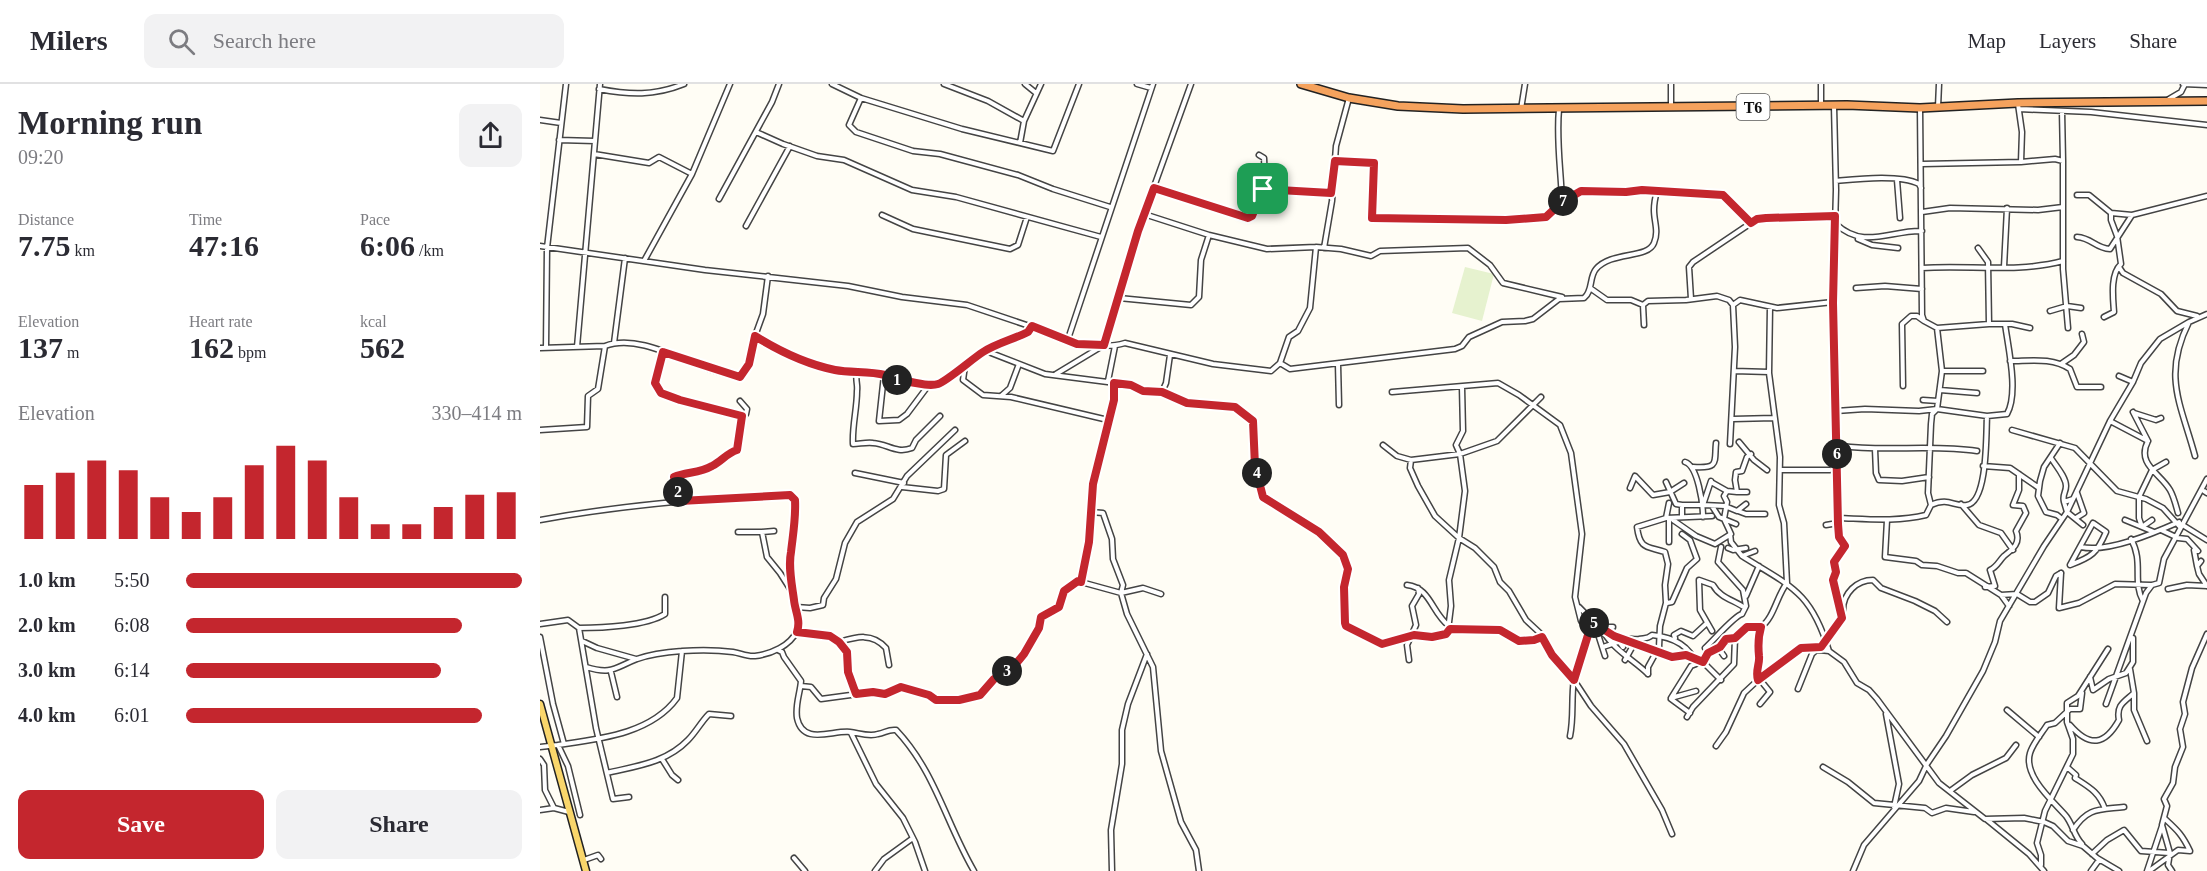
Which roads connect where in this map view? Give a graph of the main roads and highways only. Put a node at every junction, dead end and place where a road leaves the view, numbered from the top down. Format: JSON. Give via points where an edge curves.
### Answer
{"nodes":[{"id":1,"x":1301,"y":84,"type":"edge"},
{"id":2,"x":2207,"y":101,"type":"edge"},
{"id":3,"x":540,"y":704,"type":"edge"},
{"id":4,"x":584,"y":870,"type":"edge"}],
"edges":[{"from":1,"to":2,"type":"highway","number":"T6","via":[[1349,98],[1398,106],[1464,110],[1821,105],[1920,108]]},
{"from":3,"to":4,"type":"main road"}]}
